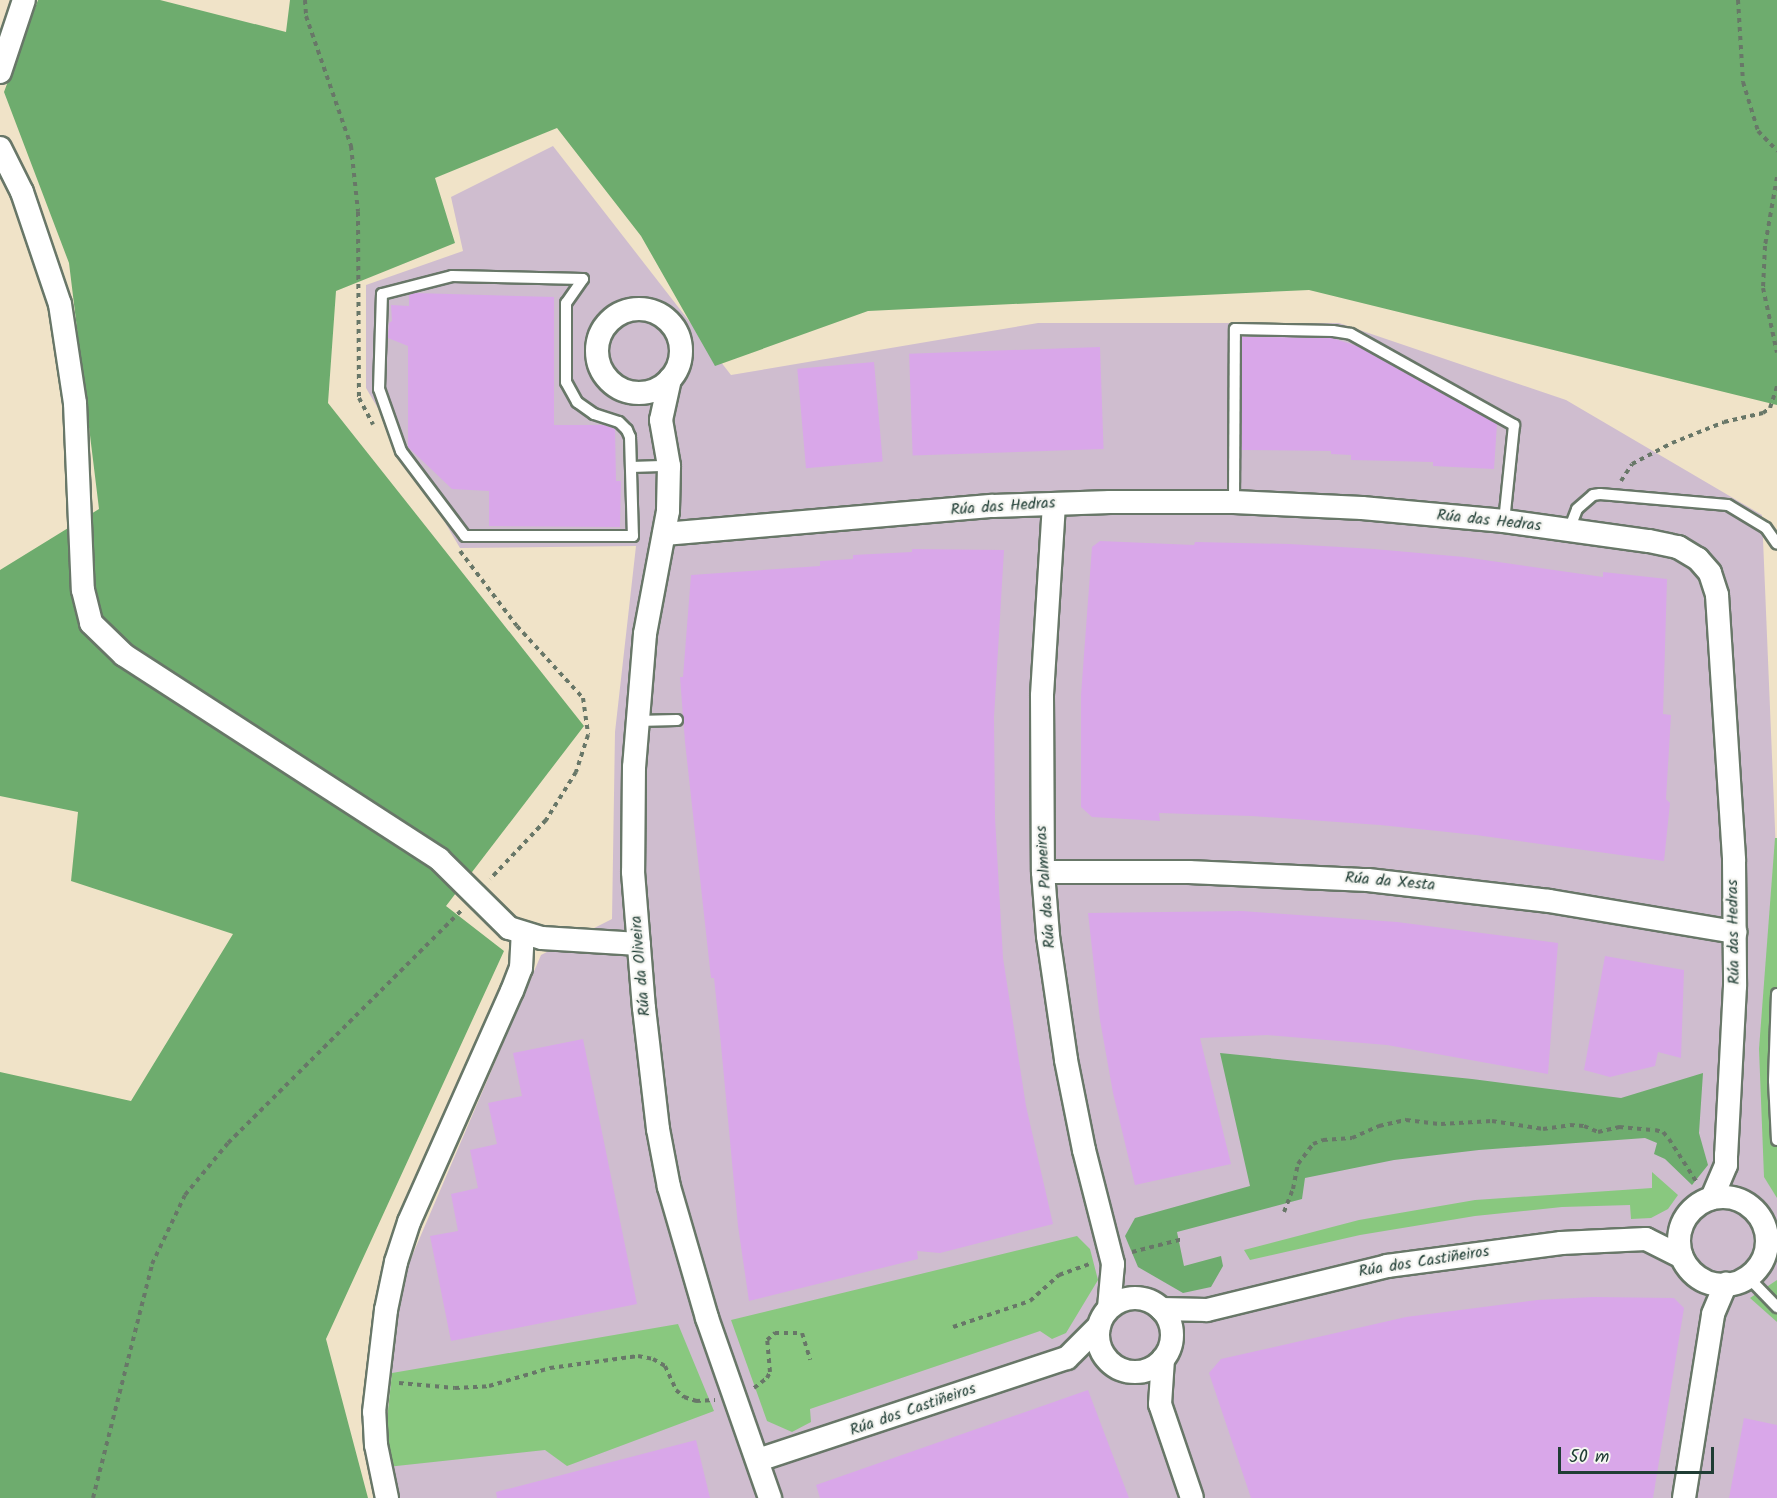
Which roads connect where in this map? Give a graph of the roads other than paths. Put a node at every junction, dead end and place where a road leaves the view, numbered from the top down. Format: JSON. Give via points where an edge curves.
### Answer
{"nodes":[{"id":1,"x":24,"y":0,"type":"edge"},
{"id":2,"x":0,"y":72,"type":"edge"},
{"id":3,"x":0,"y":148,"type":"edge"},
{"id":4,"x":670,"y":379,"type":"junction"},
{"id":5,"x":637,"y":393,"type":"junction"},
{"id":6,"x":662,"y":420,"type":"junction"},
{"id":7,"x":669,"y":466,"type":"junction"},
{"id":8,"x":631,"y":467,"type":"junction"},
{"id":9,"x":1234,"y":502,"type":"junction"},
{"id":10,"x":1054,"y":504,"type":"junction"},
{"id":11,"x":1504,"y":521,"type":"junction"},
{"id":12,"x":1569,"y":530,"type":"junction"},
{"id":13,"x":664,"y":534,"type":"junction"},
{"id":14,"x":1777,"y":544,"type":"edge"},
{"id":15,"x":677,"y":720,"type":"dead end"},
{"id":16,"x":637,"y":721,"type":"junction"},
{"id":17,"x":1043,"y":872,"type":"junction"},
{"id":18,"x":1735,"y":932,"type":"junction"},
{"id":19,"x":523,"y":934,"type":"junction"},
{"id":20,"x":639,"y":944,"type":"junction"},
{"id":21,"x":1777,"y":994,"type":"edge"},
{"id":22,"x":1777,"y":1140,"type":"edge"},
{"id":23,"x":1726,"y":1165,"type":"junction"},
{"id":24,"x":1708,"y":1200,"type":"junction"},
{"id":25,"x":1741,"y":1200,"type":"junction"},
{"id":26,"x":1683,"y":1222,"type":"junction"},
{"id":27,"x":1646,"y":1239,"type":"junction"},
{"id":28,"x":1682,"y":1257,"type":"junction"},
{"id":29,"x":1112,"y":1260,"type":"junction"},
{"id":30,"x":1696,"y":1275,"type":"junction"},
{"id":31,"x":1748,"y":1277,"type":"junction"},
{"id":32,"x":1726,"y":1284,"type":"junction"},
{"id":33,"x":1154,"y":1305,"type":"junction"},
{"id":34,"x":1777,"y":1307,"type":"edge"},
{"id":35,"x":1207,"y":1310,"type":"junction"},
{"id":36,"x":1713,"y":1314,"type":"junction"},
{"id":37,"x":1104,"y":1317,"type":"junction"},
{"id":38,"x":1167,"y":1351,"type":"junction"},
{"id":39,"x":1067,"y":1358,"type":"junction"},
{"id":40,"x":1122,"y":1368,"type":"junction"},
{"id":41,"x":1160,"y":1404,"type":"junction"},
{"id":42,"x":758,"y":1460,"type":"junction"},
{"id":43,"x":387,"y":1498,"type":"edge"},
{"id":44,"x":770,"y":1498,"type":"edge"},
{"id":45,"x":1192,"y":1498,"type":"edge"},
{"id":46,"x":1684,"y":1498,"type":"edge"}],
"edges":[{"from":1,"to":2,"type":"street"},
{"from":3,"to":19,"type":"street","via":[[22,192],[60,304],[75,403],[83,590],[91,623],[124,655],[439,859],[509,928]]},
{"from":4,"to":5,"type":"street","via":[[659,387]]},
{"from":4,"to":5,"type":"street","name":"Rúa da Oliveira","via":[[681,355],[674,327],[651,310],[622,312],[602,331],[598,359],[613,384]]},
{"from":4,"to":6,"type":"street","name":"Rúa da Oliveira"},
{"from":5,"to":6,"type":"street","name":"Rúa da Oliveira"},
{"from":6,"to":7,"type":"street","name":"Rúa da Oliveira"},
{"from":7,"to":8,"type":"lane"},
{"from":7,"to":13,"type":"street","name":"Rúa da Oliveira"},
{"from":8,"to":8,"type":"lane","via":[[627,430],[619,422],[594,414],[577,402],[566,382],[566,303],[583,279],[452,276],[382,294],[379,389],[401,451],[465,536],[633,536]]},
{"from":9,"to":10,"type":"street","name":"Rúa das Hedras"},
{"from":9,"to":11,"type":"street","name":"Rúa das Hedras"},
{"from":9,"to":11,"type":"lane","via":[[1235,329],[1333,331],[1351,334],[1514,425]]},
{"from":10,"to":13,"type":"street","name":"Rúa das Hedras"},
{"from":10,"to":17,"type":"street","name":"Rúa das Palmeiras","via":[[1042,696]]},
{"from":11,"to":12,"type":"street","name":"Rúa das Hedras"},
{"from":12,"to":14,"type":"lane","via":[[1586,500],[1593,495],[1616,496],[1728,505],[1766,528]]},
{"from":12,"to":18,"type":"street","name":"Rúa das Hedras","via":[[1678,547],[1698,559],[1710,573],[1717,595],[1727,736]]},
{"from":13,"to":16,"type":"street","name":"Rúa da Oliveira","via":[[645,634]]},
{"from":15,"to":16,"type":"lane"},
{"from":16,"to":20,"type":"street","name":"Rúa da Oliveira","via":[[633,872]]},
{"from":17,"to":18,"type":"street","name":"Rúa da Xesta","via":[[1189,872],[1368,879],[1549,901]]},
{"from":17,"to":29,"type":"street","name":"Rúa das Palmeiras","via":[[1066,1060],[1083,1150]]},
{"from":18,"to":23,"type":"street","name":"Rúa das Hedras"},
{"from":19,"to":20,"type":"street"},
{"from":19,"to":43,"type":"street","via":[[521,968],[409,1222],[396,1262],[377,1382],[376,1446]]},
{"from":20,"to":42,"type":"street","name":"Rúa da Oliveira","via":[[651,1071],[669,1186],[707,1318]]},
{"from":21,"to":22,"type":"lane"},
{"from":23,"to":24,"type":"street","name":"Rúa das Hedras"},
{"from":23,"to":25,"type":"street","name":"Rúa das Hedras"},
{"from":24,"to":25,"type":"street"},
{"from":24,"to":26,"type":"street","name":"Rúa das Hedras","via":[[1697,1205]]},
{"from":25,"to":31,"type":"street","name":"Rúa das Hedras","via":[[1759,1216],[1767,1242],[1758,1267]]},
{"from":26,"to":27,"type":"street","name":"Rúa dos Castiñeiros"},
{"from":26,"to":28,"type":"street","via":[[1679,1234]]},
{"from":27,"to":28,"type":"street","name":"Rúa dos Castiñeiros"},
{"from":27,"to":35,"type":"street","name":"Rúa dos Castiñeiros","via":[[1561,1243],[1399,1264]]},
{"from":28,"to":30,"type":"street"},
{"from":29,"to":33,"type":"street","name":"Rúa das Palmeiras"},
{"from":29,"to":37,"type":"street","name":"Rúa das Palmeiras"},
{"from":30,"to":32,"type":"street"},
{"from":30,"to":36,"type":"street"},
{"from":31,"to":32,"type":"street"},
{"from":31,"to":34,"type":"lane"},
{"from":32,"to":36,"type":"street"},
{"from":33,"to":35,"type":"street","name":"Rúa dos Castiñeiros"},
{"from":33,"to":37,"type":"street","via":[[1127,1299]]},
{"from":33,"to":38,"type":"street","via":[[1168,1319]]},
{"from":35,"to":38,"type":"street","name":"Rúa dos Castiñeiros"},
{"from":36,"to":46,"type":"street"},
{"from":37,"to":39,"type":"street","name":"Rúa dos Castiñeiros"},
{"from":37,"to":40,"type":"street","via":[[1100,1346]]},
{"from":38,"to":40,"type":"street","via":[[1155,1366]]},
{"from":38,"to":41,"type":"street"},
{"from":39,"to":40,"type":"street","name":"Rúa dos Castiñeiros"},
{"from":39,"to":42,"type":"street","name":"Rúa dos Castiñeiros"},
{"from":40,"to":41,"type":"street"},
{"from":41,"to":45,"type":"street"},
{"from":42,"to":44,"type":"street","name":"Rúa da Oliveira"}]}
